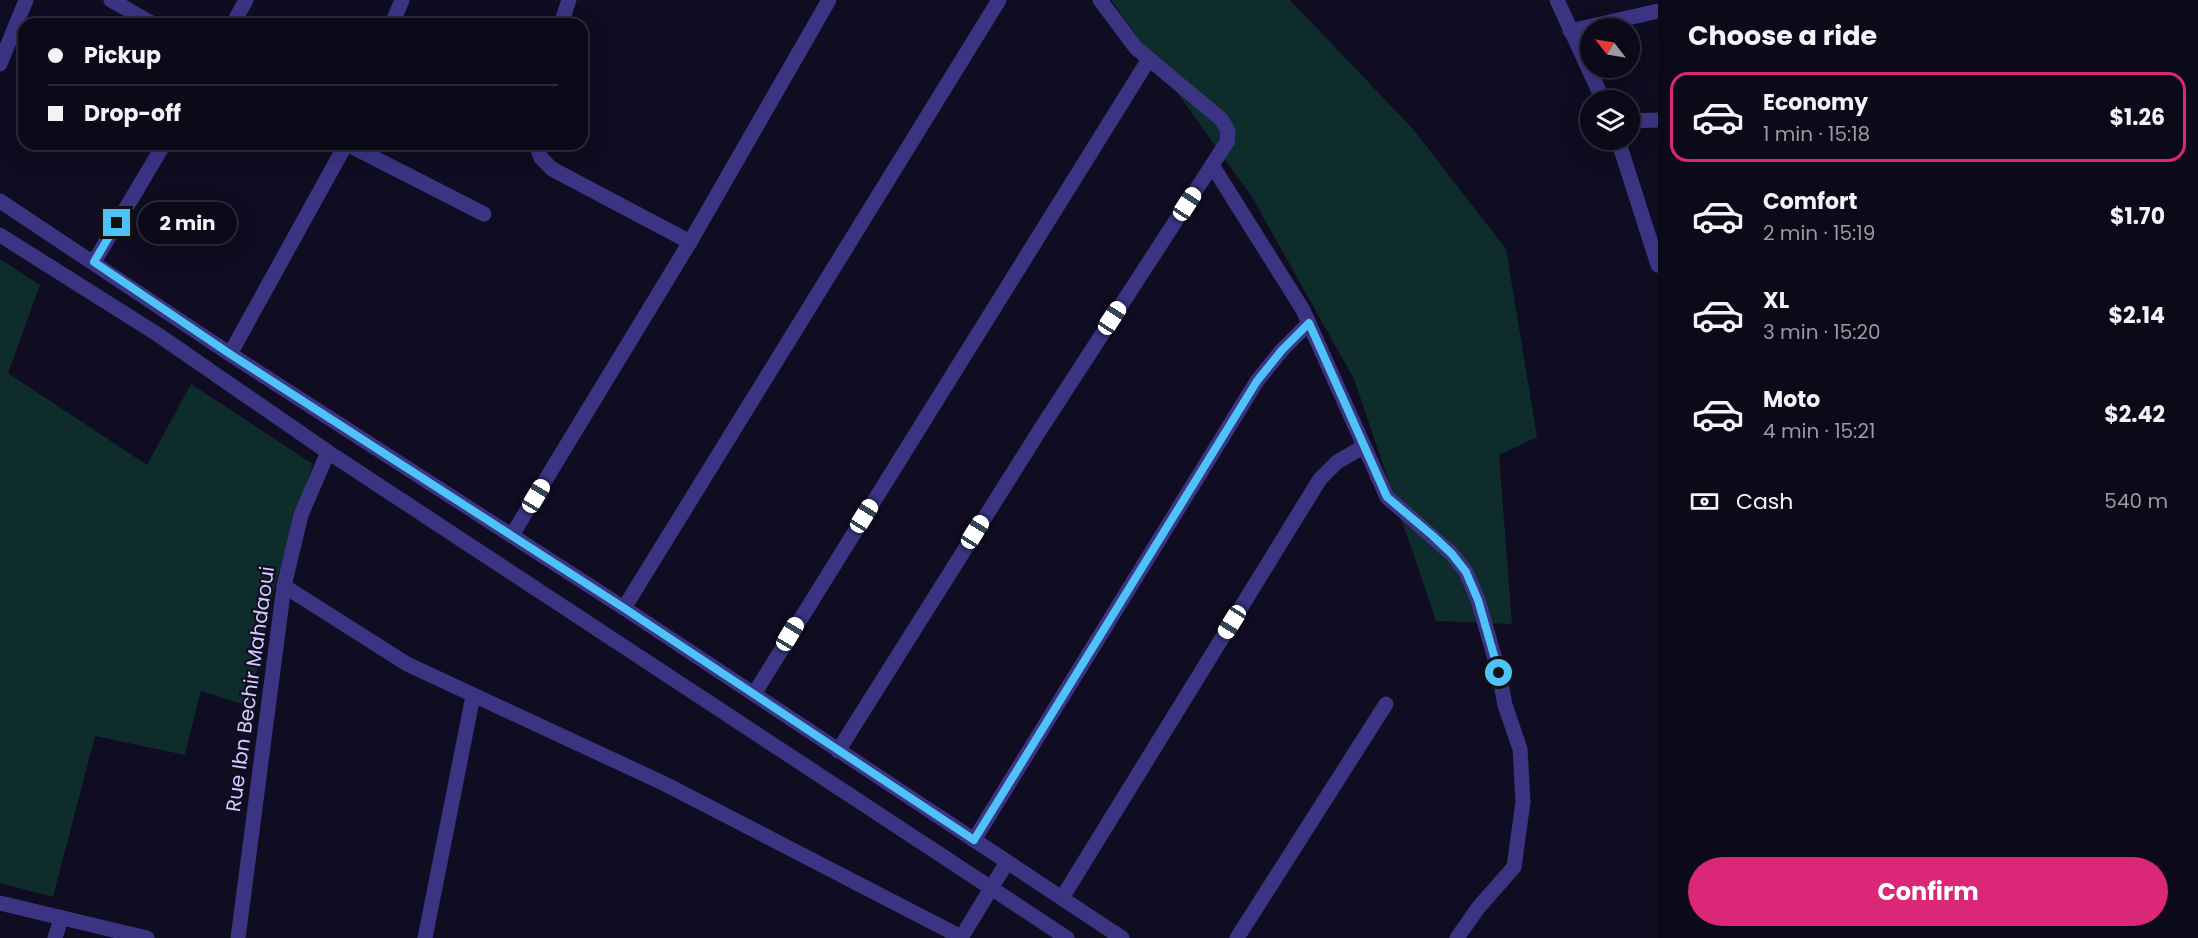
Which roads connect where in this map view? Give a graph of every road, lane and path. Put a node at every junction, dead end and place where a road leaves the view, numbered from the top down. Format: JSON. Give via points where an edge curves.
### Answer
{"nodes":[{"id":1,"x":27,"y":0,"type":"edge"},
{"id":2,"x":111,"y":0,"type":"edge"},
{"id":3,"x":246,"y":0,"type":"edge"},
{"id":4,"x":402,"y":0,"type":"edge"},
{"id":5,"x":569,"y":0,"type":"edge"},
{"id":6,"x":829,"y":0,"type":"edge"},
{"id":7,"x":999,"y":0,"type":"edge"},
{"id":8,"x":1100,"y":0,"type":"edge"},
{"id":9,"x":1557,"y":0,"type":"edge"},
{"id":10,"x":1658,"y":11,"type":"edge"},
{"id":11,"x":19,"y":18,"type":"edge"},
{"id":12,"x":142,"y":18,"type":"edge"},
{"id":13,"x":236,"y":18,"type":"edge"},
{"id":14,"x":394,"y":18,"type":"edge"},
{"id":15,"x":563,"y":18,"type":"edge"},
{"id":16,"x":18,"y":21,"type":"edge"},
{"id":17,"x":1570,"y":31,"type":"junction"},
{"id":18,"x":1149,"y":59,"type":"junction"},
{"id":19,"x":0,"y":64,"type":"edge"},
{"id":20,"x":1598,"y":90,"type":"edge"},
{"id":21,"x":1658,"y":120,"type":"edge"},
{"id":22,"x":1640,"y":121,"type":"edge"},
{"id":23,"x":160,"y":150,"type":"edge"},
{"id":24,"x":343,"y":150,"type":"edge"},
{"id":25,"x":358,"y":150,"type":"edge"},
{"id":26,"x":538,"y":150,"type":"edge"},
{"id":27,"x":1621,"y":150,"type":"edge"},
{"id":28,"x":1212,"y":165,"type":"junction"},
{"id":29,"x":0,"y":201,"type":"edge"},
{"id":30,"x":484,"y":214,"type":"dead end"},
{"id":31,"x":0,"y":235,"type":"edge"},
{"id":32,"x":690,"y":242,"type":"junction"},
{"id":33,"x":94,"y":262,"type":"junction"},
{"id":34,"x":1658,"y":265,"type":"edge"},
{"id":35,"x":1309,"y":323,"type":"junction"},
{"id":36,"x":230,"y":354,"type":"junction"},
{"id":37,"x":1363,"y":447,"type":"junction"},
{"id":38,"x":328,"y":452,"type":"junction"},
{"id":39,"x":512,"y":535,"type":"junction"},
{"id":40,"x":284,"y":586,"type":"junction"},
{"id":41,"x":624,"y":608,"type":"junction"},
{"id":42,"x":754,"y":694,"type":"junction"},
{"id":43,"x":473,"y":696,"type":"junction"},
{"id":44,"x":1386,"y":704,"type":"dead end"},
{"id":45,"x":838,"y":751,"type":"junction"},
{"id":46,"x":974,"y":840,"type":"junction"},
{"id":47,"x":1006,"y":862,"type":"junction"},
{"id":48,"x":990,"y":887,"type":"junction"},
{"id":49,"x":1062,"y":898,"type":"junction"},
{"id":50,"x":0,"y":903,"type":"edge"},
{"id":51,"x":61,"y":919,"type":"junction"},
{"id":52,"x":55,"y":938,"type":"edge"},
{"id":53,"x":147,"y":938,"type":"edge"},
{"id":54,"x":238,"y":938,"type":"edge"},
{"id":55,"x":425,"y":938,"type":"edge"},
{"id":56,"x":961,"y":938,"type":"edge"},
{"id":57,"x":1068,"y":938,"type":"edge"},
{"id":58,"x":1122,"y":938,"type":"edge"},
{"id":59,"x":1237,"y":938,"type":"edge"},
{"id":60,"x":1457,"y":938,"type":"edge"}],
"edges":[{"from":1,"to":11,"type":"street"},
{"from":2,"to":12,"type":"street"},
{"from":3,"to":13,"type":"street"},
{"from":4,"to":14,"type":"street"},
{"from":5,"to":15,"type":"street"},
{"from":6,"to":32,"type":"street"},
{"from":7,"to":41,"type":"street"},
{"from":8,"to":18,"type":"street"},
{"from":9,"to":17,"type":"street"},
{"from":10,"to":17,"type":"street"},
{"from":16,"to":19,"type":"street"},
{"from":17,"to":20,"type":"street"},
{"from":18,"to":28,"type":"street","via":[[1222,120],[1228,131],[1227,142]]},
{"from":18,"to":42,"type":"street"},
{"from":21,"to":22,"type":"street"},
{"from":23,"to":33,"type":"street"},
{"from":24,"to":36,"type":"street"},
{"from":25,"to":30,"type":"street"},
{"from":26,"to":32,"type":"street","via":[[552,169]]},
{"from":27,"to":34,"type":"street"},
{"from":28,"to":35,"type":"street"},
{"from":28,"to":45,"type":"street"},
{"from":29,"to":33,"type":"street"},
{"from":31,"to":38,"type":"street","via":[[157,334]]},
{"from":32,"to":39,"type":"street"},
{"from":33,"to":36,"type":"street"},
{"from":35,"to":37,"type":"street"},
{"from":35,"to":46,"type":"street","via":[[1257,381]]},
{"from":36,"to":39,"type":"street"},
{"from":37,"to":49,"type":"street","via":[[1337,462],[1320,479]]},
{"from":37,"to":60,"type":"street","via":[[1387,497],[1452,554],[1466,572],[1478,600],[1520,749],[1523,802],[1514,867]]},
{"from":38,"to":40,"type":"street","name":"Rue Ibn Bechir Mahdaoui","via":[[301,515]]},
{"from":38,"to":48,"type":"street"},
{"from":39,"to":41,"type":"street"},
{"from":40,"to":43,"type":"street","via":[[407,664]]},
{"from":40,"to":54,"type":"street","name":"Rue Ibn Bechir Mahdaoui"},
{"from":41,"to":42,"type":"street"},
{"from":42,"to":45,"type":"street"},
{"from":43,"to":55,"type":"street"},
{"from":43,"to":56,"type":"street","via":[[665,784]]},
{"from":44,"to":59,"type":"street"},
{"from":45,"to":46,"type":"street"},
{"from":46,"to":47,"type":"street"},
{"from":47,"to":48,"type":"street"},
{"from":47,"to":49,"type":"street"},
{"from":48,"to":56,"type":"street"},
{"from":48,"to":57,"type":"street"},
{"from":49,"to":58,"type":"street"},
{"from":50,"to":51,"type":"street"},
{"from":51,"to":52,"type":"street"},
{"from":51,"to":53,"type":"street"}]}
